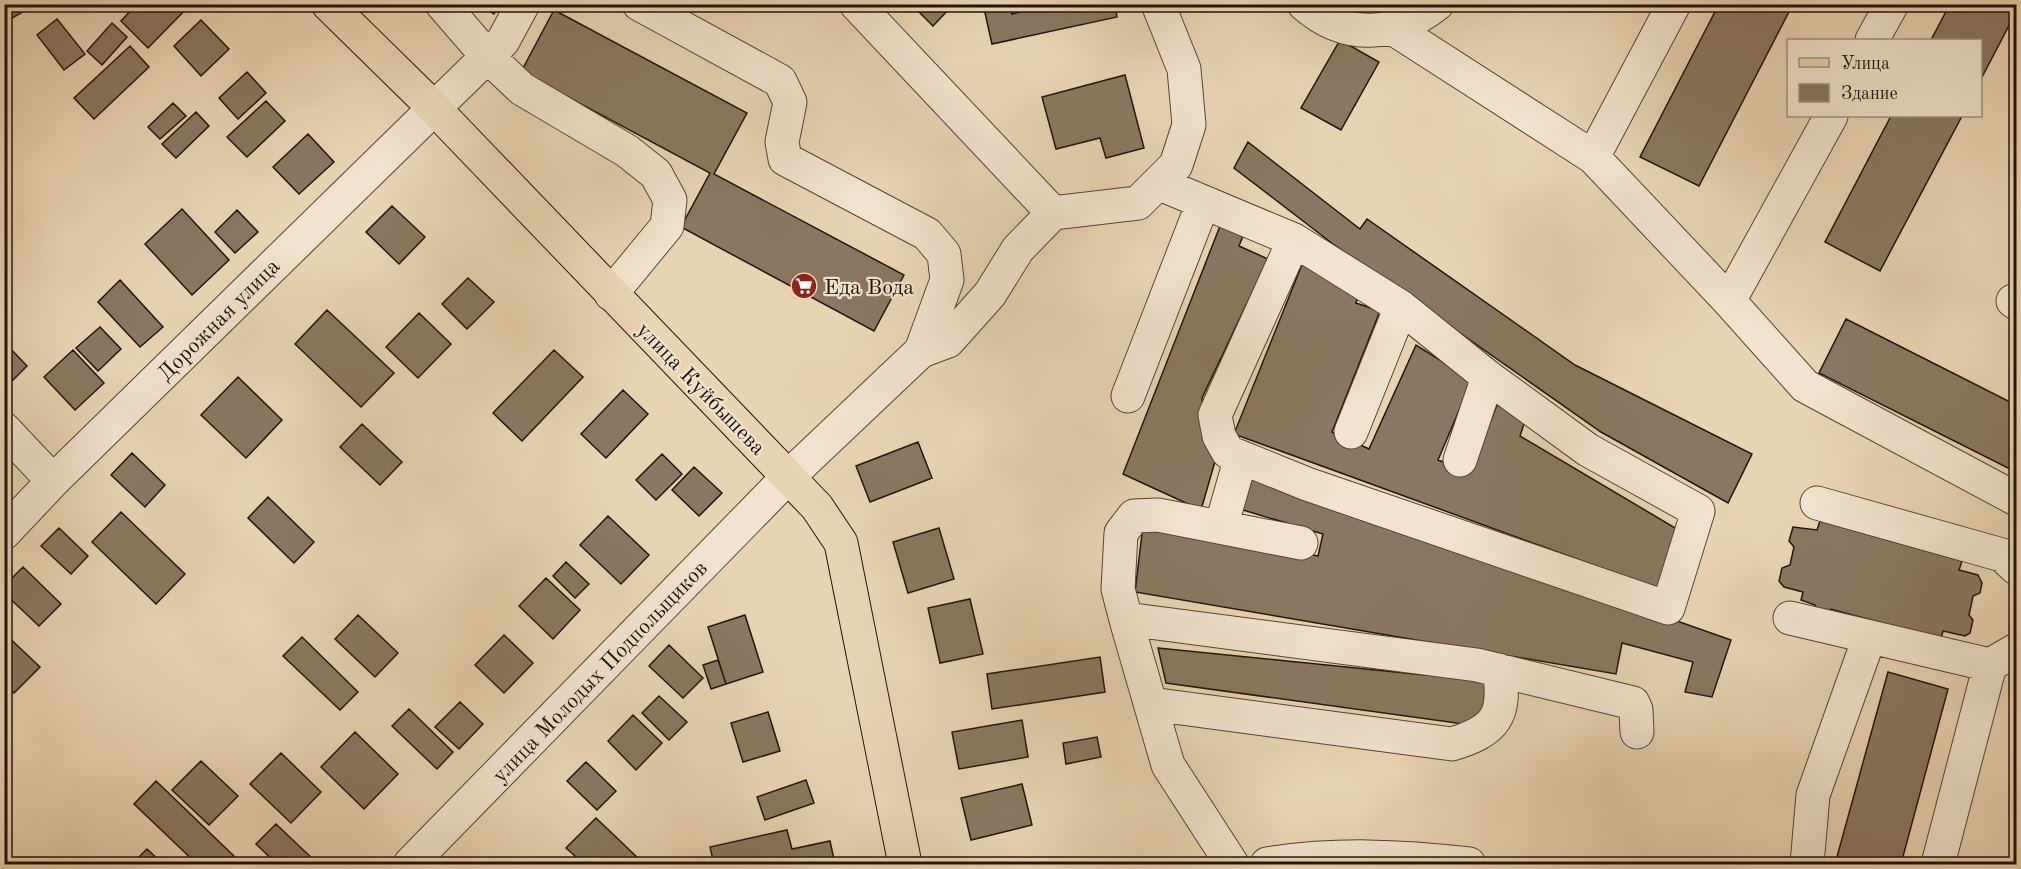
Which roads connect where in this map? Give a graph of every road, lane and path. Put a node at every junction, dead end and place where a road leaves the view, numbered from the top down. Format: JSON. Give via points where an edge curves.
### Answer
{"nodes":[{"id":1,"x":328,"y":4,"type":"edge"},
{"id":2,"x":442,"y":4,"type":"edge"},
{"id":3,"x":524,"y":4,"type":"edge"},
{"id":4,"x":639,"y":4,"type":"edge"},
{"id":5,"x":856,"y":4,"type":"edge"},
{"id":6,"x":1158,"y":4,"type":"edge"},
{"id":7,"x":1304,"y":4,"type":"edge"},
{"id":8,"x":1437,"y":4,"type":"edge"},
{"id":9,"x":1674,"y":4,"type":"edge"},
{"id":10,"x":1892,"y":4,"type":"edge"},
{"id":11,"x":1394,"y":29,"type":"junction"},
{"id":12,"x":1873,"y":39,"type":"edge"},
{"id":13,"x":487,"y":56,"type":"junction"},
{"id":14,"x":433,"y":107,"type":"junction"},
{"id":15,"x":1830,"y":117,"type":"edge"},
{"id":16,"x":1593,"y":157,"type":"junction"},
{"id":17,"x":1158,"y":183,"type":"junction"},
{"id":18,"x":1203,"y":203,"type":"junction"},
{"id":19,"x":1053,"y":213,"type":"junction"},
{"id":20,"x":1294,"y":240,"type":"junction"},
{"id":21,"x":611,"y":294,"type":"junction"},
{"id":22,"x":1729,"y":301,"type":"junction"},
{"id":23,"x":1401,"y":308,"type":"junction"},
{"id":24,"x":921,"y":351,"type":"junction"},
{"id":25,"x":1488,"y":377,"type":"junction"},
{"id":26,"x":1128,"y":396,"type":"dead end"},
{"id":27,"x":4,"y":429,"type":"edge"},
{"id":28,"x":1351,"y":432,"type":"dead end"},
{"id":29,"x":1241,"y":457,"type":"junction"},
{"id":30,"x":1460,"y":460,"type":"dead end"},
{"id":31,"x":788,"y":477,"type":"junction"},
{"id":32,"x":53,"y":482,"type":"junction"},
{"id":33,"x":2016,"y":499,"type":"edge"},
{"id":34,"x":1817,"y":503,"type":"dead end"},
{"id":35,"x":1221,"y":527,"type":"junction"},
{"id":36,"x":4,"y":533,"type":"edge"},
{"id":37,"x":1301,"y":543,"type":"dead end"},
{"id":38,"x":2016,"y":568,"type":"edge"},
{"id":39,"x":1790,"y":618,"type":"dead end"},
{"id":40,"x":1126,"y":620,"type":"junction"},
{"id":41,"x":1869,"y":638,"type":"junction"},
{"id":42,"x":2003,"y":658,"type":"edge"},
{"id":43,"x":1499,"y":670,"type":"junction"},
{"id":44,"x":1150,"y":704,"type":"junction"},
{"id":45,"x":1637,"y":732,"type":"dead end"},
{"id":46,"x":410,"y":864,"type":"edge"},
{"id":47,"x":905,"y":864,"type":"edge"},
{"id":48,"x":1232,"y":864,"type":"edge"},
{"id":49,"x":1267,"y":864,"type":"edge"},
{"id":50,"x":1469,"y":864,"type":"edge"},
{"id":51,"x":1807,"y":864,"type":"edge"},
{"id":52,"x":1938,"y":864,"type":"edge"}],
"edges":[{"from":1,"to":14,"type":"main road","name":"улица Куйбышева"},
{"from":2,"to":13,"type":"street"},
{"from":3,"to":13,"type":"street","name":"Дорожная улица","via":[[503,41]]},
{"from":4,"to":24,"type":"street","via":[[780,81],[790,102],[782,142],[785,159],[927,234],[944,254],[947,280]]},
{"from":5,"to":19,"type":"street"},
{"from":6,"to":17,"type":"street","via":[[1184,69],[1189,125],[1176,165]]},
{"from":7,"to":11,"type":"street","via":[[1319,17],[1352,29]]},
{"from":8,"to":11,"type":"street"},
{"from":9,"to":16,"type":"street"},
{"from":10,"to":12,"type":"street"},
{"from":11,"to":16,"type":"street"},
{"from":13,"to":14,"type":"street","name":"Дорожная улица"},
{"from":13,"to":21,"type":"street","via":[[522,89],[627,151],[656,174],[670,200],[667,226]]},
{"from":14,"to":21,"type":"main road","name":"улица Куйбышева"},
{"from":14,"to":32,"type":"street","name":"Дорожная улица"},
{"from":15,"to":22,"type":"street"},
{"from":16,"to":22,"type":"street"},
{"from":17,"to":18,"type":"street"},
{"from":17,"to":19,"type":"street","via":[[1138,203]]},
{"from":18,"to":20,"type":"street"},
{"from":18,"to":26,"type":"street"},
{"from":19,"to":24,"type":"street","via":[[1018,249],[990,294],[948,341]]},
{"from":20,"to":23,"type":"street"},
{"from":20,"to":29,"type":"street","via":[[1215,415],[1219,436],[1228,452]]},
{"from":21,"to":31,"type":"main road","name":"улица Куйбышева"},
{"from":22,"to":33,"type":"street","via":[[1805,386]]},
{"from":23,"to":25,"type":"street"},
{"from":23,"to":28,"type":"street"},
{"from":24,"to":31,"type":"street","name":"улица Молодых Подпольщиков"},
{"from":25,"to":29,"type":"street","via":[[1588,450],[1698,511],[1668,608],[1307,484]]},
{"from":25,"to":30,"type":"street"},
{"from":27,"to":32,"type":"street"},
{"from":29,"to":35,"type":"street"},
{"from":31,"to":46,"type":"street","name":"улица Молодых Подпольщиков"},
{"from":31,"to":47,"type":"main road","name":"улица Куйбышева","via":[[817,507],[841,543]]},
{"from":32,"to":36,"type":"street","name":"Дорожная улица"},
{"from":34,"to":38,"type":"street","via":[[2002,555]]},
{"from":35,"to":37,"type":"street"},
{"from":35,"to":40,"type":"street","via":[[1158,515],[1134,516],[1121,533],[1119,589]]},
{"from":39,"to":41,"type":"street"},
{"from":40,"to":43,"type":"street","via":[[1477,664]]},
{"from":40,"to":44,"type":"street"},
{"from":41,"to":42,"type":"street"},
{"from":41,"to":51,"type":"street","via":[[1813,795]]},
{"from":42,"to":52,"type":"street"},
{"from":43,"to":44,"type":"street","via":[[1501,704],[1494,724],[1477,737],[1452,744]]},
{"from":43,"to":45,"type":"street","via":[[1633,703]]},
{"from":44,"to":48,"type":"street","via":[[1168,765]]},
{"from":49,"to":50,"type":"street","via":[[1308,858],[1398,856]]}]}
